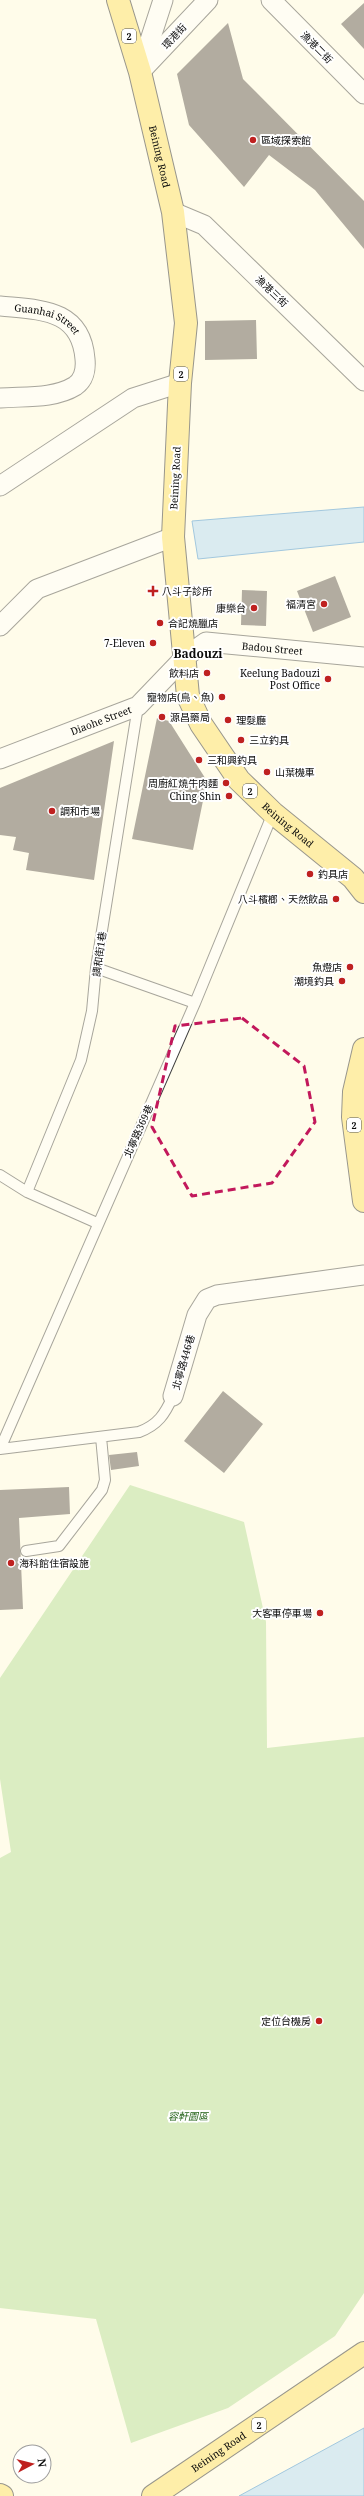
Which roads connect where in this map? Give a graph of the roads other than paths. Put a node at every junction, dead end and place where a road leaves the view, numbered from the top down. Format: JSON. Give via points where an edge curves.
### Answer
{"nodes":[{"id":1,"x":118,"y":0,"type":"edge"},
{"id":2,"x":163,"y":0,"type":"edge"},
{"id":3,"x":208,"y":0,"type":"edge"},
{"id":4,"x":271,"y":0,"type":"edge"},
{"id":5,"x":140,"y":72,"type":"junction"},
{"id":6,"x":364,"y":94,"type":"edge"},
{"id":7,"x":173,"y":212,"type":"junction"},
{"id":8,"x":0,"y":306,"type":"edge"},
{"id":9,"x":363,"y":378,"type":"edge"},
{"id":10,"x":180,"y":383,"type":"junction"},
{"id":11,"x":0,"y":398,"type":"edge"},
{"id":12,"x":0,"y":486,"type":"edge"},
{"id":13,"x":173,"y":537,"type":"junction"},
{"id":14,"x":0,"y":626,"type":"edge"},
{"id":15,"x":184,"y":657,"type":"junction"},
{"id":16,"x":364,"y":657,"type":"edge"},
{"id":17,"x":138,"y":706,"type":"junction"},
{"id":18,"x":0,"y":759,"type":"edge"},
{"id":19,"x":273,"y":813,"type":"junction"},
{"id":20,"x":364,"y":892,"type":"edge"},
{"id":21,"x":96,"y":968,"type":"junction"},
{"id":22,"x":195,"y":1003,"type":"junction"},
{"id":23,"x":364,"y":1049,"type":"edge"},
{"id":24,"x":0,"y":1175,"type":"edge"},
{"id":25,"x":27,"y":1192,"type":"junction"},
{"id":26,"x":364,"y":1201,"type":"edge"},
{"id":27,"x":97,"y":1223,"type":"junction"},
{"id":28,"x":364,"y":1275,"type":"edge"},
{"id":29,"x":173,"y":1396,"type":"joint"},
{"id":30,"x":100,"y":1437,"type":"junction"},
{"id":31,"x":0,"y":1449,"type":"edge"},
{"id":32,"x":26,"y":1551,"type":"dead end"},
{"id":33,"x":364,"y":2353,"type":"edge"},
{"id":34,"x":153,"y":2496,"type":"edge"}],
"edges":[{"from":1,"to":5,"type":"main road","name":"Beining Road","number":"2"},
{"from":2,"to":5,"type":"street"},
{"from":3,"to":5,"type":"street","name":"環港街"},
{"from":4,"to":6,"type":"street","name":"漁港二街"},
{"from":5,"to":7,"type":"main road","name":"Beining Road","number":"2"},
{"from":7,"to":9,"type":"street","name":"漁港三街","via":[[204,225]]},
{"from":7,"to":10,"type":"main road","name":"Beining Road","number":"2","via":[[186,323]]},
{"from":8,"to":11,"type":"street","name":"Guanhai Street","via":[[48,311],[72,324],[85,352],[86,366],[83,377],[75,385],[57,394]]},
{"from":10,"to":12,"type":"street","via":[[133,398]]},
{"from":10,"to":13,"type":"main road","name":"Beining Road","number":"2"},
{"from":13,"to":14,"type":"street","via":[[36,589]]},
{"from":13,"to":15,"type":"main road","name":"Beining Road","number":"2"},
{"from":15,"to":16,"type":"street","name":"Badou Street","via":[[206,642]]},
{"from":15,"to":17,"type":"street","name":"Diaohe Street"},
{"from":15,"to":19,"type":"main road","name":"Beining Road","number":"2","via":[[188,696],[201,724],[239,780]]},
{"from":17,"to":18,"type":"street","name":"Diaohe Street"},
{"from":17,"to":21,"type":"lane","name":"調和街1巷"},
{"from":19,"to":20,"type":"main road","name":"Beining Road","number":"2","via":[[353,878]]},
{"from":19,"to":22,"type":"lane","name":"北寧路369巷"},
{"from":21,"to":22,"type":"lane"},
{"from":21,"to":25,"type":"lane","name":"調和街1巷","via":[[92,1011],[81,1060]]},
{"from":22,"to":27,"type":"lane","name":"北寧路369巷"},
{"from":23,"to":26,"type":"main road","number":"2","via":[[354,1092],[353,1117]]},
{"from":24,"to":25,"type":"lane"},
{"from":25,"to":27,"type":"lane"},
{"from":27,"to":31,"type":"lane","name":"北寧路369巷"},
{"from":28,"to":29,"type":"street","name":"北寧路446巷","via":[[217,1295],[207,1299],[197,1315]]},
{"from":29,"to":30,"type":"lane","name":"北寧路446巷","via":[[161,1420],[151,1428]]},
{"from":30,"to":31,"type":"lane","name":"北寧路446巷"},
{"from":30,"to":32,"type":"lane","via":[[105,1480],[98,1497],[59,1546]]},
{"from":33,"to":34,"type":"main road","name":"Beining Road","number":"2"}]}
